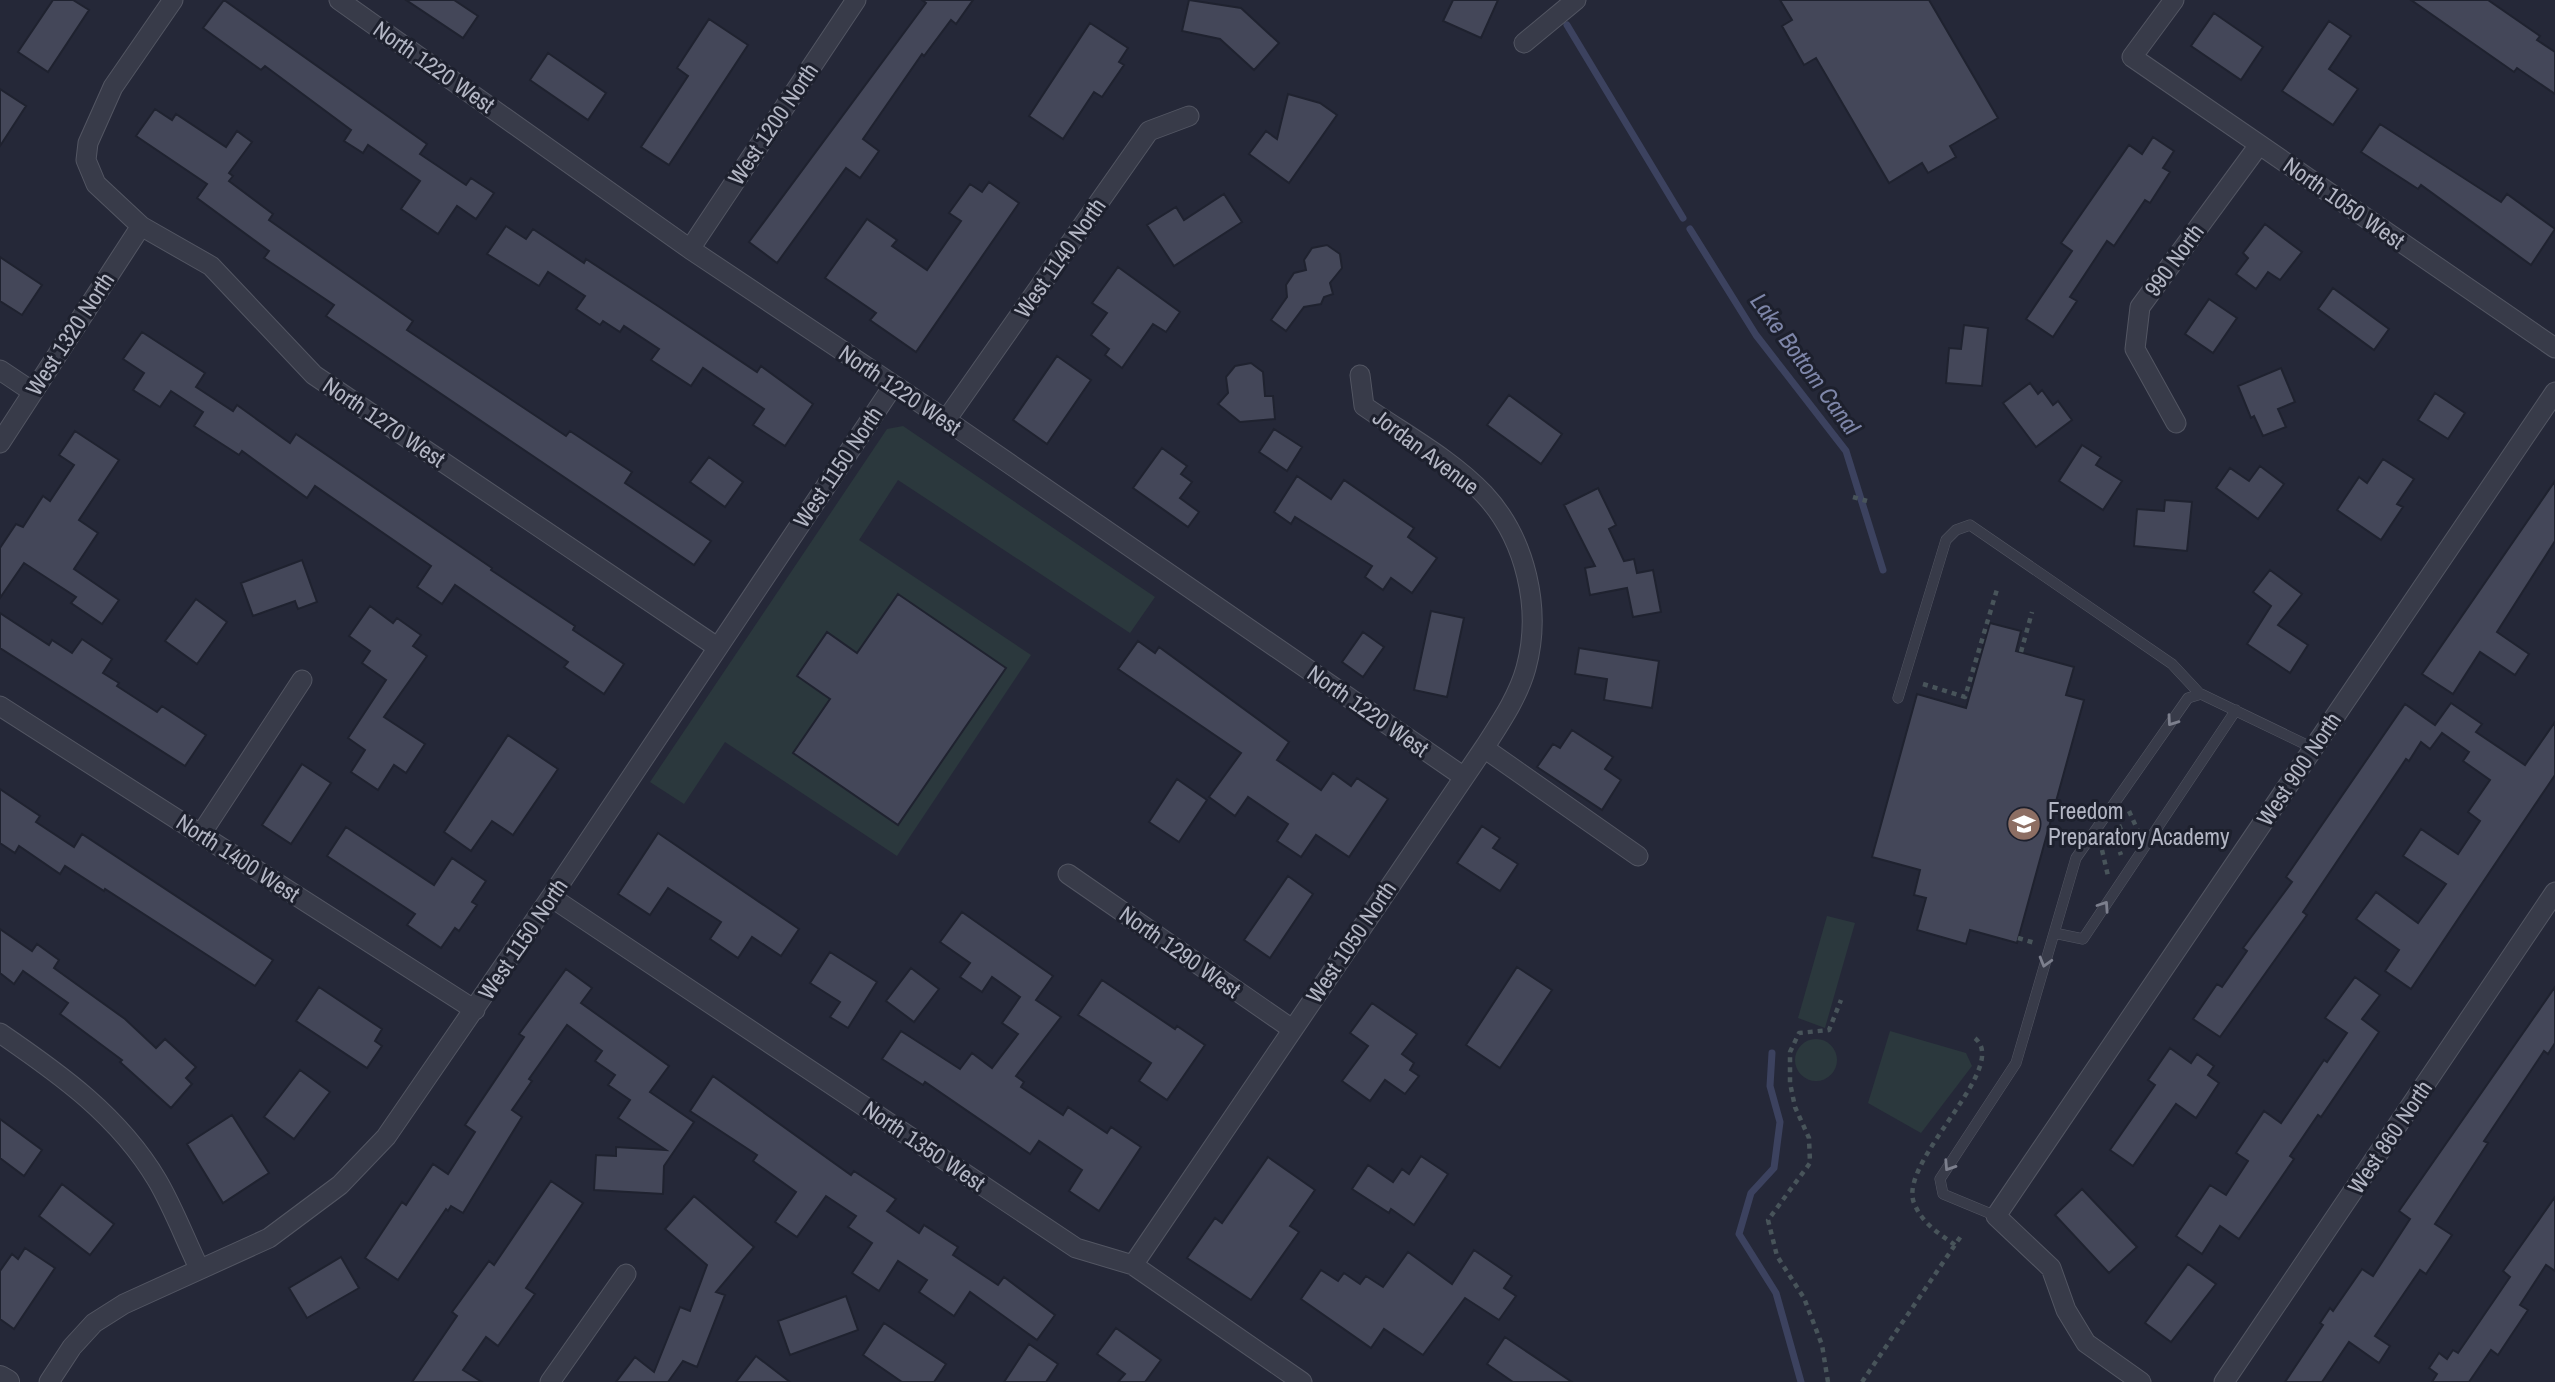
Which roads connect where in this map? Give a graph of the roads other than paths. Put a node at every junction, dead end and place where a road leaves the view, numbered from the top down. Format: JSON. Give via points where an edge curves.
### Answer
{"nodes":[{"id":1,"x":173,"y":0,"type":"edge"},
{"id":2,"x":856,"y":0,"type":"edge"},
{"id":3,"x":1576,"y":0,"type":"edge"},
{"id":4,"x":2174,"y":0,"type":"edge"},
{"id":5,"x":351,"y":3,"type":"edge"},
{"id":6,"x":1524,"y":43,"type":"dead end"},
{"id":7,"x":1189,"y":116,"type":"dead end"},
{"id":8,"x":2259,"y":145,"type":"junction"},
{"id":9,"x":141,"y":226,"type":"junction"},
{"id":10,"x":690,"y":249,"type":"junction"},
{"id":11,"x":2555,"y":348,"type":"edge"},
{"id":12,"x":0,"y":370,"type":"edge"},
{"id":13,"x":1360,"y":375,"type":"dead end"},
{"id":14,"x":893,"y":386,"type":"junction"},
{"id":15,"x":33,"y":391,"type":"junction"},
{"id":16,"x":2555,"y":392,"type":"edge"},
{"id":17,"x":946,"y":420,"type":"junction"},
{"id":18,"x":2176,"y":423,"type":"dead end"},
{"id":19,"x":0,"y":443,"type":"edge"},
{"id":20,"x":1531,"y":604,"type":"joint"},
{"id":21,"x":717,"y":647,"type":"junction"},
{"id":22,"x":302,"y":680,"type":"dead end"},
{"id":23,"x":2200,"y":694,"type":"junction"},
{"id":24,"x":1898,"y":698,"type":"dead end"},
{"id":25,"x":0,"y":706,"type":"edge"},
{"id":26,"x":2236,"y":710,"type":"junction"},
{"id":27,"x":1484,"y":748,"type":"junction"},
{"id":28,"x":2314,"y":748,"type":"junction"},
{"id":29,"x":1464,"y":777,"type":"junction"},
{"id":30,"x":201,"y":834,"type":"junction"},
{"id":31,"x":1638,"y":856,"type":"dead end"},
{"id":32,"x":1068,"y":874,"type":"dead end"},
{"id":33,"x":2555,"y":892,"type":"edge"},
{"id":34,"x":551,"y":897,"type":"junction"},
{"id":35,"x":2054,"y":933,"type":"junction"},
{"id":36,"x":475,"y":1010,"type":"junction"},
{"id":37,"x":1292,"y":1029,"type":"junction"},
{"id":38,"x":0,"y":1033,"type":"edge"},
{"id":39,"x":1996,"y":1216,"type":"junction"},
{"id":40,"x":1133,"y":1265,"type":"junction"},
{"id":41,"x":199,"y":1268,"type":"junction"},
{"id":42,"x":626,"y":1274,"type":"dead end"},
{"id":43,"x":0,"y":1378,"type":"edge"},
{"id":44,"x":7,"y":1382,"type":"edge"},
{"id":45,"x":49,"y":1382,"type":"edge"},
{"id":46,"x":550,"y":1382,"type":"edge"},
{"id":47,"x":1303,"y":1382,"type":"edge"},
{"id":48,"x":2141,"y":1382,"type":"edge"},
{"id":49,"x":2224,"y":1382,"type":"edge"}],
"edges":[{"from":1,"to":9,"type":"street","name":"North 1270 West","via":[[113,87],[88,143],[86,160],[96,184]]},
{"from":2,"to":10,"type":"street","name":"West 1200 North"},
{"from":3,"to":6,"type":"street"},
{"from":4,"to":8,"type":"street","name":"North 1050 West","via":[[2132,57]]},
{"from":5,"to":10,"type":"street","name":"North 1220 West"},
{"from":7,"to":17,"type":"street","name":"West 1140 North","via":[[1149,131]]},
{"from":8,"to":11,"type":"street","name":"North 1050 West"},
{"from":8,"to":18,"type":"street","name":"990 North","via":[[2140,307],[2135,349]]},
{"from":9,"to":15,"type":"street","name":"West 1320 North"},
{"from":9,"to":21,"type":"street","name":"North 1270 West","via":[[211,266],[314,375]]},
{"from":10,"to":14,"type":"street","name":"North 1220 West"},
{"from":12,"to":15,"type":"street"},
{"from":13,"to":20,"type":"street","name":"Jordan Avenue","via":[[1364,406],[1462,474],[1501,516],[1523,562]]},
{"from":14,"to":17,"type":"street","name":"North 1220 West"},
{"from":14,"to":21,"type":"street","name":"West 1150 North"},
{"from":15,"to":19,"type":"street","name":"West 1320 North"},
{"from":16,"to":28,"type":"street","name":"West 900 North"},
{"from":17,"to":29,"type":"street","name":"North 1220 West"},
{"from":20,"to":27,"type":"street","name":"West 1050 North","via":[[1525,670]]},
{"from":21,"to":34,"type":"street","name":"West 1150 North"},
{"from":22,"to":30,"type":"street"},
{"from":23,"to":24,"type":"lane","via":[[2172,664],[1970,525],[1946,540]]},
{"from":23,"to":26,"type":"lane"},
{"from":23,"to":35,"type":"lane","one_way":true,"via":[[2188,698],[2076,858]]},
{"from":25,"to":30,"type":"street","name":"North 1400 West"},
{"from":26,"to":28,"type":"lane"},
{"from":35,"to":26,"type":"lane","one_way":true,"via":[[2083,939]]},
{"from":27,"to":29,"type":"street","name":"West 1050 North"},
{"from":27,"to":31,"type":"street"},
{"from":28,"to":39,"type":"street","name":"West 900 North"},
{"from":29,"to":37,"type":"street","name":"West 1050 North"},
{"from":30,"to":36,"type":"street","name":"North 1400 West"},
{"from":32,"to":37,"type":"street","name":"North 1290 West"},
{"from":33,"to":49,"type":"street","name":"West 860 North"},
{"from":34,"to":36,"type":"street","name":"West 1150 North"},
{"from":34,"to":40,"type":"street","name":"North 1350 West","via":[[1076,1248]]},
{"from":35,"to":39,"type":"lane","one_way":true,"via":[[2016,1063],[1940,1179],[1943,1194]]},
{"from":36,"to":41,"type":"street","name":"West 1150 North","via":[[386,1137],[340,1185],[269,1238]]},
{"from":37,"to":40,"type":"street","name":"West 1050 North"},
{"from":38,"to":41,"type":"street","via":[[75,1087],[119,1129],[158,1181]]},
{"from":39,"to":48,"type":"street","via":[[2051,1268],[2066,1310],[2087,1343]]},
{"from":40,"to":47,"type":"street","name":"North 1350 West"},
{"from":41,"to":45,"type":"street","name":"West 1150 North","via":[[94,1323]]},
{"from":42,"to":46,"type":"street"},
{"from":43,"to":44,"type":"street"}]}
